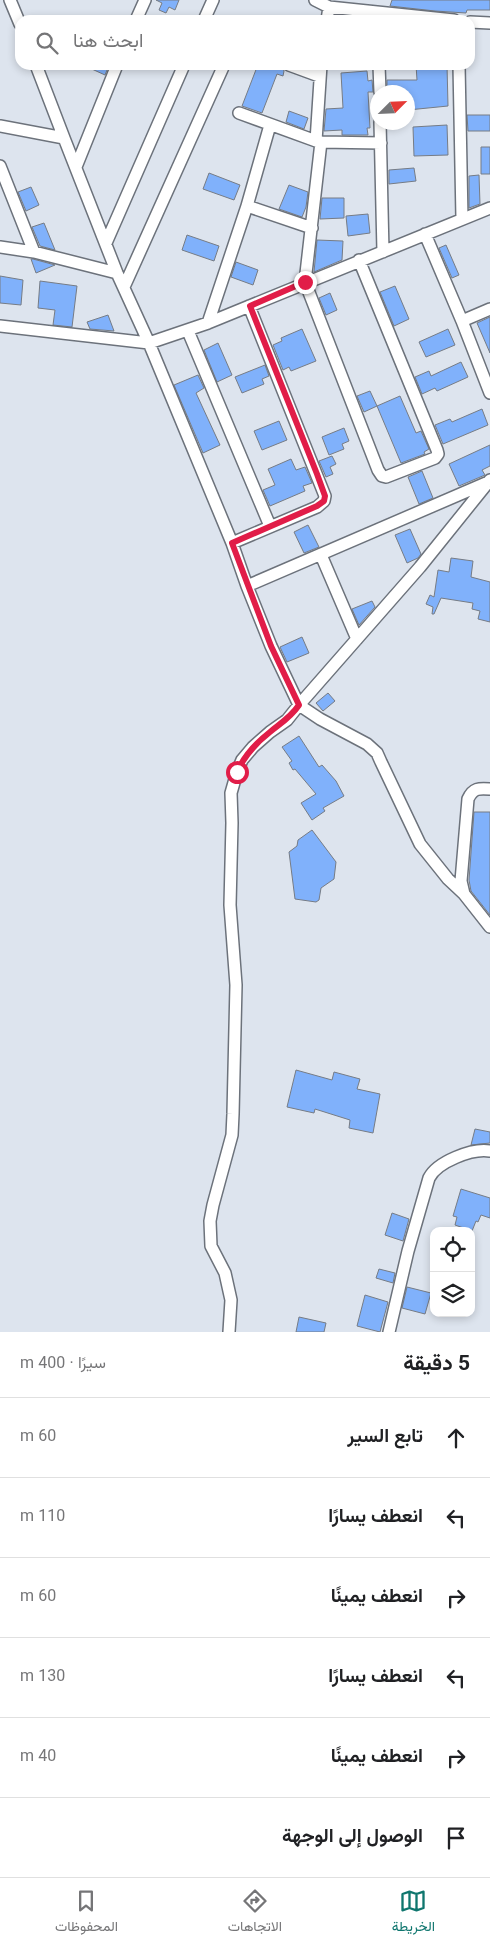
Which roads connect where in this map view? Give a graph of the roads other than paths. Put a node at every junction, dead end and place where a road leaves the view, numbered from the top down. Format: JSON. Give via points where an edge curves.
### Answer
{"nodes":[{"id":1,"x":10,"y":0,"type":"edge"},
{"id":2,"x":144,"y":0,"type":"edge"},
{"id":3,"x":213,"y":0,"type":"edge"},
{"id":4,"x":315,"y":0,"type":"edge"},
{"id":5,"x":329,"y":7,"type":"junction"},
{"id":6,"x":16,"y":15,"type":"edge"},
{"id":7,"x":138,"y":15,"type":"edge"},
{"id":8,"x":206,"y":15,"type":"edge"},
{"id":9,"x":328,"y":15,"type":"edge"},
{"id":10,"x":372,"y":15,"type":"edge"},
{"id":11,"x":475,"y":22,"type":"edge"},
{"id":12,"x":490,"y":23,"type":"edge"},
{"id":13,"x":38,"y":70,"type":"edge"},
{"id":14,"x":115,"y":70,"type":"edge"},
{"id":15,"x":182,"y":70,"type":"edge"},
{"id":16,"x":222,"y":70,"type":"edge"},
{"id":17,"x":320,"y":70,"type":"edge"},
{"id":18,"x":379,"y":70,"type":"edge"},
{"id":19,"x":459,"y":70,"type":"edge"},
{"id":20,"x":380,"y":85,"type":"edge"},
{"id":21,"x":239,"y":113,"type":"dead end"},
{"id":22,"x":270,"y":125,"type":"junction"},
{"id":23,"x":0,"y":126,"type":"edge"},
{"id":24,"x":380,"y":130,"type":"edge"},
{"id":25,"x":64,"y":138,"type":"junction"},
{"id":26,"x":318,"y":141,"type":"junction"},
{"id":27,"x":381,"y":143,"type":"junction"},
{"id":28,"x":0,"y":166,"type":"edge"},
{"id":29,"x":76,"y":166,"type":"junction"},
{"id":30,"x":247,"y":206,"type":"junction"},
{"id":31,"x":490,"y":208,"type":"edge"},
{"id":32,"x":462,"y":219,"type":"junction"},
{"id":33,"x":312,"y":228,"type":"junction"},
{"id":34,"x":425,"y":234,"type":"junction"},
{"id":35,"x":106,"y":244,"type":"junction"},
{"id":36,"x":0,"y":247,"type":"edge"},
{"id":37,"x":34,"y":252,"type":"junction"},
{"id":38,"x":382,"y":252,"type":"junction"},
{"id":39,"x":359,"y":260,"type":"junction"},
{"id":40,"x":117,"y":273,"type":"junction"},
{"id":41,"x":305,"y":282,"type":"junction"},
{"id":42,"x":124,"y":287,"type":"junction"},
{"id":43,"x":250,"y":306,"type":"junction"},
{"id":44,"x":490,"y":309,"type":"edge"},
{"id":45,"x":462,"y":320,"type":"junction"},
{"id":46,"x":208,"y":323,"type":"junction"},
{"id":47,"x":0,"y":326,"type":"edge"},
{"id":48,"x":188,"y":330,"type":"junction"},
{"id":49,"x":149,"y":343,"type":"junction"},
{"id":50,"x":490,"y":393,"type":"edge"},
{"id":51,"x":489,"y":481,"type":"edge"},
{"id":52,"x":270,"y":526,"type":"junction"},
{"id":53,"x":232,"y":543,"type":"junction"},
{"id":54,"x":321,"y":555,"type":"junction"},
{"id":55,"x":247,"y":586,"type":"junction"},
{"id":56,"x":357,"y":639,"type":"junction"},
{"id":57,"x":299,"y":705,"type":"junction"},
{"id":58,"x":490,"y":789,"type":"edge"},
{"id":59,"x":464,"y":894,"type":"junction"},
{"id":60,"x":490,"y":928,"type":"edge"},
{"id":61,"x":490,"y":1151,"type":"edge"},
{"id":62,"x":229,"y":1332,"type":"edge"},
{"id":63,"x":389,"y":1332,"type":"edge"}],
"edges":[{"from":1,"to":6,"type":"street"},
{"from":2,"to":7,"type":"street"},
{"from":3,"to":8,"type":"street"},
{"from":4,"to":5,"type":"street"},
{"from":5,"to":9,"type":"street"},
{"from":5,"to":10,"type":"street"},
{"from":11,"to":12,"type":"street"},
{"from":13,"to":25,"type":"street"},
{"from":14,"to":29,"type":"street"},
{"from":15,"to":35,"type":"street"},
{"from":16,"to":42,"type":"street"},
{"from":17,"to":26,"type":"street"},
{"from":18,"to":20,"type":"street"},
{"from":19,"to":32,"type":"street"},
{"from":21,"to":22,"type":"street"},
{"from":22,"to":26,"type":"street"},
{"from":22,"to":30,"type":"street"},
{"from":23,"to":25,"type":"street"},
{"from":24,"to":27,"type":"street"},
{"from":25,"to":29,"type":"street"},
{"from":26,"to":27,"type":"street"},
{"from":26,"to":33,"type":"street"},
{"from":27,"to":38,"type":"street"},
{"from":28,"to":37,"type":"street"},
{"from":29,"to":35,"type":"street"},
{"from":30,"to":33,"type":"street"},
{"from":30,"to":46,"type":"street"},
{"from":31,"to":32,"type":"street"},
{"from":32,"to":34,"type":"street"},
{"from":33,"to":41,"type":"street"},
{"from":34,"to":38,"type":"street"},
{"from":34,"to":45,"type":"street"},
{"from":35,"to":40,"type":"street"},
{"from":36,"to":37,"type":"street"},
{"from":37,"to":40,"type":"street"},
{"from":38,"to":39,"type":"street"},
{"from":39,"to":41,"type":"street"},
{"from":39,"to":41,"type":"street","via":[[437,450],[435,458],[412,468],[386,477],[380,475]]},
{"from":40,"to":42,"type":"street"},
{"from":41,"to":43,"type":"street"},
{"from":42,"to":49,"type":"street"},
{"from":43,"to":46,"type":"street"},
{"from":43,"to":52,"type":"street","via":[[325,496],[317,506]]},
{"from":44,"to":45,"type":"street"},
{"from":45,"to":50,"type":"street"},
{"from":46,"to":48,"type":"street"},
{"from":47,"to":49,"type":"street"},
{"from":48,"to":49,"type":"street"},
{"from":48,"to":52,"type":"street"},
{"from":49,"to":53,"type":"street"},
{"from":51,"to":54,"type":"street"},
{"from":51,"to":56,"type":"street"},
{"from":52,"to":53,"type":"street"},
{"from":53,"to":55,"type":"street"},
{"from":54,"to":55,"type":"street"},
{"from":54,"to":56,"type":"street"},
{"from":55,"to":57,"type":"street"},
{"from":56,"to":57,"type":"street"},
{"from":57,"to":59,"type":"street","via":[[372,747],[420,844]]},
{"from":57,"to":62,"type":"street","via":[[242,760],[231,793],[230,905],[236,985],[232,1135],[210,1221],[211,1246],[225,1273],[231,1300]]},
{"from":58,"to":59,"type":"street","via":[[478,788],[468,799],[461,881]]},
{"from":59,"to":60,"type":"street"},
{"from":61,"to":63,"type":"street","via":[[468,1152],[432,1172],[408,1251]]}]}
